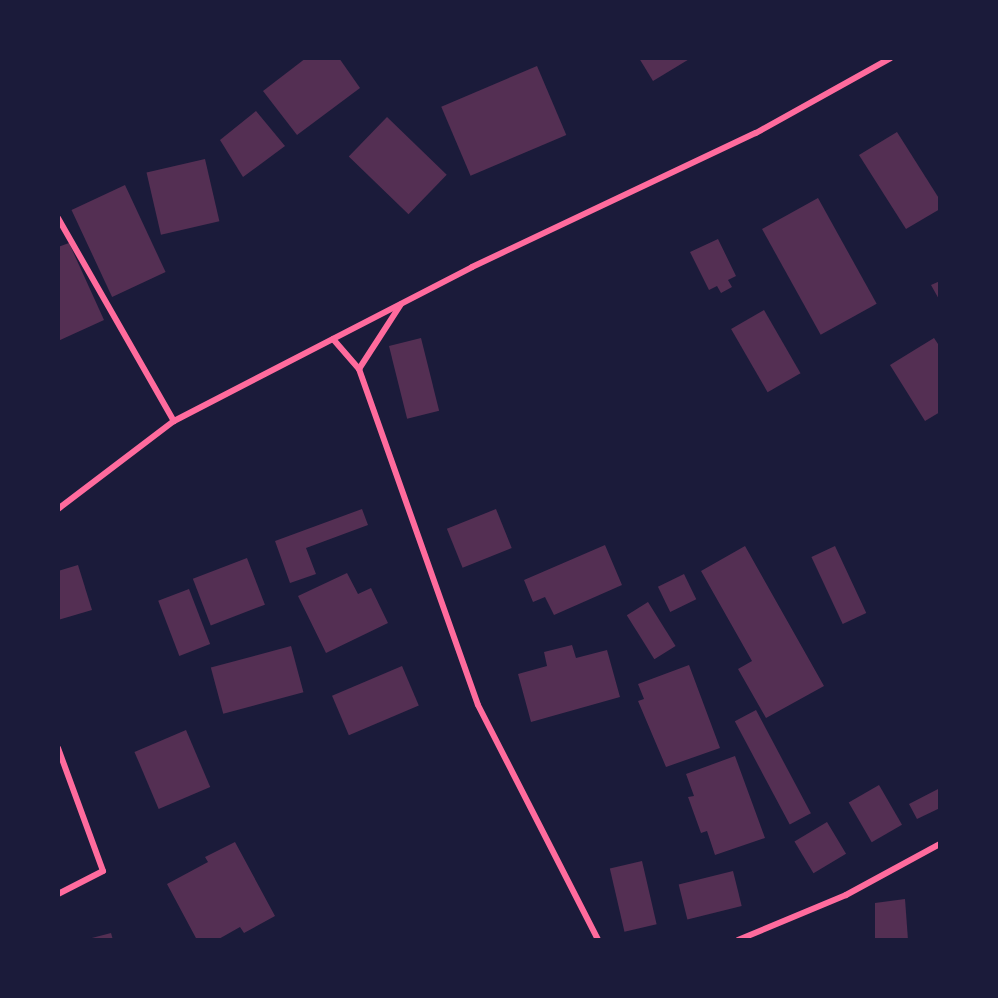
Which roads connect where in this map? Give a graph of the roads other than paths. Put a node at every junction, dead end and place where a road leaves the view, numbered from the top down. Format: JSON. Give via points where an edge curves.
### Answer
{"nodes":[{"id":1,"x":891,"y":58,"type":"edge"},
{"id":2,"x":58,"y":218,"type":"edge"},
{"id":3,"x":402,"y":303,"type":"junction"},
{"id":4,"x":333,"y":339,"type":"junction"},
{"id":5,"x":359,"y":369,"type":"junction"},
{"id":6,"x":174,"y":421,"type":"junction"},
{"id":7,"x":58,"y":509,"type":"edge"},
{"id":8,"x":58,"y":748,"type":"edge"},
{"id":9,"x":939,"y":843,"type":"edge"},
{"id":10,"x":58,"y":894,"type":"edge"},
{"id":11,"x":598,"y":939,"type":"edge"},
{"id":12,"x":738,"y":939,"type":"edge"}],
"edges":[{"from":1,"to":3,"type":"street","via":[[756,132]]},
{"from":2,"to":6,"type":"street"},
{"from":3,"to":4,"type":"street"},
{"from":3,"to":5,"type":"street"},
{"from":4,"to":5,"type":"street"},
{"from":4,"to":6,"type":"street"},
{"from":5,"to":11,"type":"street","via":[[478,705]]},
{"from":6,"to":7,"type":"street"},
{"from":8,"to":10,"type":"street","via":[[103,871]]},
{"from":9,"to":12,"type":"street","via":[[846,895]]}]}
